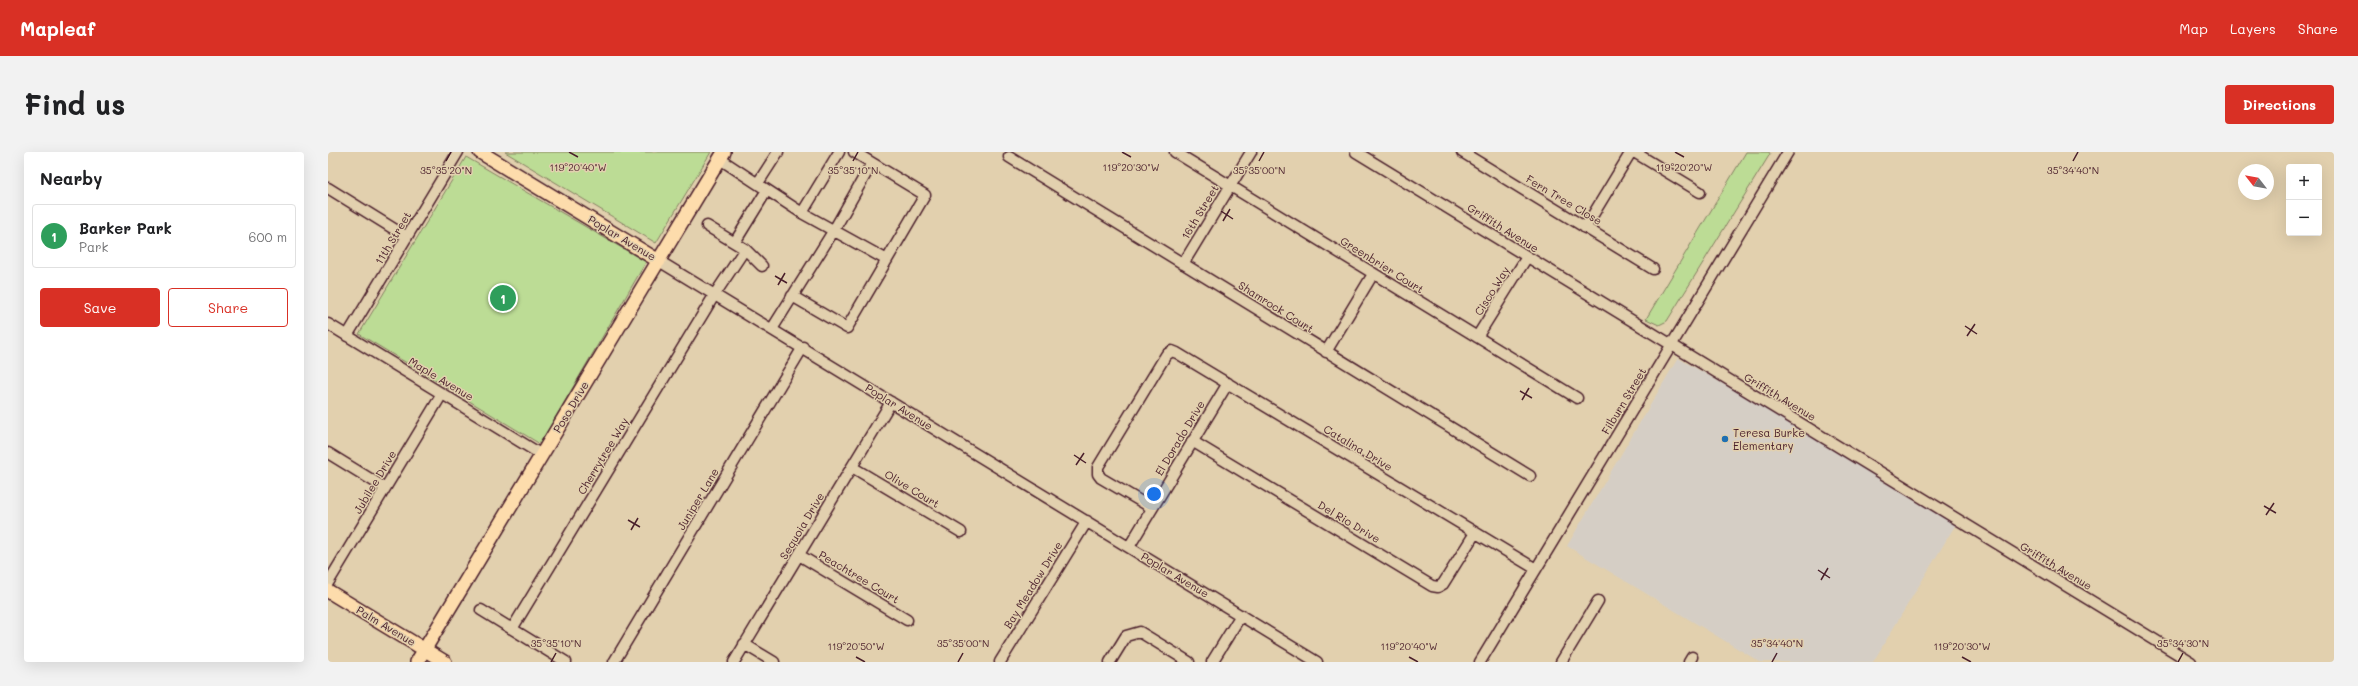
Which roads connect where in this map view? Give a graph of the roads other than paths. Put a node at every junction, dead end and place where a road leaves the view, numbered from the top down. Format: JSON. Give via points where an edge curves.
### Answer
{"nodes":[{"id":1,"x":458,"y":152,"type":"edge"},
{"id":2,"x":480,"y":152,"type":"edge"},
{"id":3,"x":778,"y":152,"type":"edge"},
{"id":4,"x":839,"y":152,"type":"edge"},
{"id":5,"x":854,"y":152,"type":"edge"},
{"id":6,"x":1175,"y":152,"type":"edge"},
{"id":7,"x":1251,"y":152,"type":"edge"},
{"id":8,"x":1357,"y":152,"type":"edge"},
{"id":9,"x":1462,"y":152,"type":"edge"},
{"id":10,"x":1633,"y":152,"type":"edge"},
{"id":11,"x":1788,"y":152,"type":"edge"},
{"id":12,"x":722,"y":156,"type":"edge"},
{"id":13,"x":1009,"y":157,"type":"dead end"},
{"id":14,"x":872,"y":163,"type":"junction"},
{"id":15,"x":758,"y":184,"type":"junction"},
{"id":16,"x":1230,"y":185,"type":"junction"},
{"id":17,"x":328,"y":188,"type":"edge"},
{"id":18,"x":767,"y":190,"type":"junction"},
{"id":19,"x":1700,"y":192,"type":"dead end"},
{"id":20,"x":802,"y":213,"type":"junction"},
{"id":21,"x":707,"y":226,"type":"dead end"},
{"id":22,"x":1585,"y":228,"type":"junction"},
{"id":23,"x":834,"y":230,"type":"junction"},
{"id":24,"x":407,"y":237,"type":"junction"},
{"id":25,"x":735,"y":242,"type":"junction"},
{"id":26,"x":745,"y":249,"type":"junction"},
{"id":27,"x":1527,"y":257,"type":"junction"},
{"id":28,"x":887,"y":260,"type":"junction"},
{"id":29,"x":659,"y":261,"type":"junction"},
{"id":30,"x":1183,"y":264,"type":"junction"},
{"id":31,"x":762,"y":266,"type":"dead end"},
{"id":32,"x":1653,"y":269,"type":"dead end"},
{"id":33,"x":1373,"y":274,"type":"junction"},
{"id":34,"x":715,"y":294,"type":"junction"},
{"id":35,"x":792,"y":296,"type":"junction"},
{"id":36,"x":328,"y":324,"type":"edge"},
{"id":37,"x":772,"y":329,"type":"junction"},
{"id":38,"x":347,"y":336,"type":"junction"},
{"id":39,"x":1477,"y":337,"type":"junction"},
{"id":40,"x":1672,"y":345,"type":"junction"},
{"id":41,"x":803,"y":348,"type":"junction"},
{"id":42,"x":1326,"y":352,"type":"junction"},
{"id":43,"x":1228,"y":383,"type":"junction"},
{"id":44,"x":442,"y":394,"type":"junction"},
{"id":45,"x":1577,"y":398,"type":"dead end"},
{"id":46,"x":890,"y":402,"type":"junction"},
{"id":47,"x":1192,"y":441,"type":"junction"},
{"id":48,"x":328,"y":453,"type":"edge"},
{"id":49,"x":542,"y":455,"type":"junction"},
{"id":50,"x":852,"y":467,"type":"junction"},
{"id":51,"x":1530,"y":476,"type":"dead end"},
{"id":52,"x":385,"y":488,"type":"junction"},
{"id":53,"x":1152,"y":508,"type":"junction"},
{"id":54,"x":1087,"y":521,"type":"junction"},
{"id":55,"x":961,"y":532,"type":"dead end"},
{"id":56,"x":1475,"y":533,"type":"junction"},
{"id":57,"x":1129,"y":547,"type":"junction"},
{"id":58,"x":799,"y":554,"type":"junction"},
{"id":59,"x":1536,"y":570,"type":"junction"},
{"id":60,"x":328,"y":583,"type":"edge"},
{"id":61,"x":328,"y":591,"type":"edge"},
{"id":62,"x":1598,"y":601,"type":"dead end"},
{"id":63,"x":481,"y":610,"type":"dead end"},
{"id":64,"x":1242,"y":615,"type":"junction"},
{"id":65,"x":907,"y":620,"type":"dead end"},
{"id":66,"x":512,"y":629,"type":"junction"},
{"id":67,"x":744,"y":644,"type":"junction"},
{"id":68,"x":424,"y":650,"type":"junction"},
{"id":69,"x":417,"y":662,"type":"edge"},
{"id":70,"x":445,"y":662,"type":"edge"},
{"id":71,"x":566,"y":662,"type":"edge"},
{"id":72,"x":614,"y":662,"type":"edge"},
{"id":73,"x":734,"y":662,"type":"edge"},
{"id":74,"x":774,"y":662,"type":"edge"},
{"id":75,"x":1000,"y":662,"type":"edge"},
{"id":76,"x":1110,"y":662,"type":"edge"},
{"id":77,"x":1189,"y":662,"type":"edge"},
{"id":78,"x":1212,"y":662,"type":"edge"},
{"id":79,"x":1317,"y":662,"type":"edge"},
{"id":80,"x":1480,"y":662,"type":"edge"},
{"id":81,"x":1561,"y":662,"type":"edge"},
{"id":82,"x":2191,"y":662,"type":"edge"}],
"edges":[{"from":1,"to":24,"type":"street","name":"11th Street"},
{"from":2,"to":29,"type":"main road","name":"Poplar Avenue"},
{"from":3,"to":15,"type":"street"},
{"from":4,"to":20,"type":"street"},
{"from":5,"to":14,"type":"street"},
{"from":6,"to":16,"type":"street","name":"Greenbrier Court"},
{"from":7,"to":16,"type":"street","name":"16th Street"},
{"from":8,"to":27,"type":"street","name":"Griffith Avenue"},
{"from":9,"to":22,"type":"street","name":"Fern Tree Close"},
{"from":10,"to":19,"type":"street"},
{"from":10,"to":22,"type":"street"},
{"from":11,"to":40,"type":"street","name":"Filburn Street"},
{"from":12,"to":15,"type":"street"},
{"from":12,"to":29,"type":"main road","name":"Poso Drive"},
{"from":13,"to":30,"type":"street","name":"Shamrock Court"},
{"from":14,"to":23,"type":"street"},
{"from":14,"to":28,"type":"street","via":[[925,195]]},
{"from":15,"to":18,"type":"street"},
{"from":16,"to":30,"type":"street","name":"16th Street"},
{"from":16,"to":33,"type":"street","name":"Greenbrier Court"},
{"from":17,"to":24,"type":"street"},
{"from":18,"to":20,"type":"street"},
{"from":18,"to":25,"type":"street"},
{"from":20,"to":23,"type":"street"},
{"from":21,"to":25,"type":"street"},
{"from":22,"to":32,"type":"street","name":"Fern Tree Close"},
{"from":23,"to":28,"type":"street"},
{"from":23,"to":35,"type":"street"},
{"from":24,"to":38,"type":"street","name":"11th Street"},
{"from":25,"to":26,"type":"street"},
{"from":26,"to":31,"type":"street"},
{"from":26,"to":34,"type":"street","name":"Cherrytree Way"},
{"from":27,"to":39,"type":"street","name":"Cisco Way"},
{"from":27,"to":40,"type":"street","name":"Griffith Avenue"},
{"from":28,"to":35,"type":"street","via":[[847,328]]},
{"from":29,"to":34,"type":"street","name":"Poplar Avenue"},
{"from":29,"to":49,"type":"main road","name":"Poso Drive"},
{"from":30,"to":42,"type":"street","name":"Shamrock Court"},
{"from":33,"to":39,"type":"street","name":"Greenbrier Court"},
{"from":33,"to":42,"type":"street"},
{"from":34,"to":37,"type":"street","name":"Poplar Avenue"},
{"from":34,"to":66,"type":"street","name":"Cherrytree Way"},
{"from":35,"to":37,"type":"street"},
{"from":36,"to":38,"type":"street","name":"Maple Avenue"},
{"from":37,"to":41,"type":"street","name":"Poplar Avenue"},
{"from":38,"to":44,"type":"street","name":"Maple Avenue"},
{"from":39,"to":45,"type":"street","name":"Greenbrier Court"},
{"from":40,"to":59,"type":"street","name":"Filburn Street"},
{"from":40,"to":82,"type":"street","name":"Griffith Avenue"},
{"from":41,"to":46,"type":"street","name":"Poplar Avenue"},
{"from":41,"to":72,"type":"street","name":"Juniper Lane"},
{"from":42,"to":51,"type":"street","name":"Shamrock Court"},
{"from":43,"to":47,"type":"street","name":"El Dorado Drive"},
{"from":43,"to":53,"type":"street","name":"Catalina Drive","via":[[1177,353],[1166,355],[1098,467],[1101,478]]},
{"from":43,"to":56,"type":"street","name":"Catalina Drive"},
{"from":44,"to":49,"type":"street","name":"Maple Avenue"},
{"from":44,"to":52,"type":"street","name":"Jubilee Drive"},
{"from":46,"to":50,"type":"street","name":"Sequoia Drive"},
{"from":46,"to":54,"type":"street","name":"Poplar Avenue"},
{"from":47,"to":53,"type":"street","name":"El Dorado Drive"},
{"from":47,"to":56,"type":"street","name":"Del Rio Drive","via":[[1432,586],[1438,587],[1443,584]]},
{"from":48,"to":52,"type":"street"},
{"from":49,"to":68,"type":"main road","name":"Poso Drive"},
{"from":50,"to":55,"type":"street","name":"Olive Court"},
{"from":50,"to":58,"type":"street","name":"Sequoia Drive"},
{"from":52,"to":60,"type":"street","name":"Jubilee Drive"},
{"from":53,"to":57,"type":"street","name":"El Dorado Drive"},
{"from":54,"to":57,"type":"street","name":"Poplar Avenue"},
{"from":54,"to":75,"type":"street","name":"Bay Meadow Drive"},
{"from":56,"to":59,"type":"street","name":"Catalina Drive"},
{"from":57,"to":64,"type":"street","name":"Poplar Avenue"},
{"from":58,"to":65,"type":"street","name":"Peachtree Court"},
{"from":58,"to":67,"type":"street","name":"Sequoia Drive"},
{"from":59,"to":80,"type":"street","name":"Filburn Street"},
{"from":61,"to":68,"type":"main road","name":"Palm Avenue"},
{"from":62,"to":81,"type":"street"},
{"from":63,"to":66,"type":"street"},
{"from":64,"to":78,"type":"street"},
{"from":64,"to":79,"type":"street","name":"Poplar Avenue"},
{"from":66,"to":71,"type":"street"},
{"from":67,"to":73,"type":"street","name":"Sequoia Drive"},
{"from":67,"to":74,"type":"street"},
{"from":68,"to":69,"type":"main road","name":"Poso Drive"},
{"from":68,"to":70,"type":"main road","name":"Palm Avenue"},
{"from":76,"to":77,"type":"street","via":[[1126,636],[1140,632]]}]}
